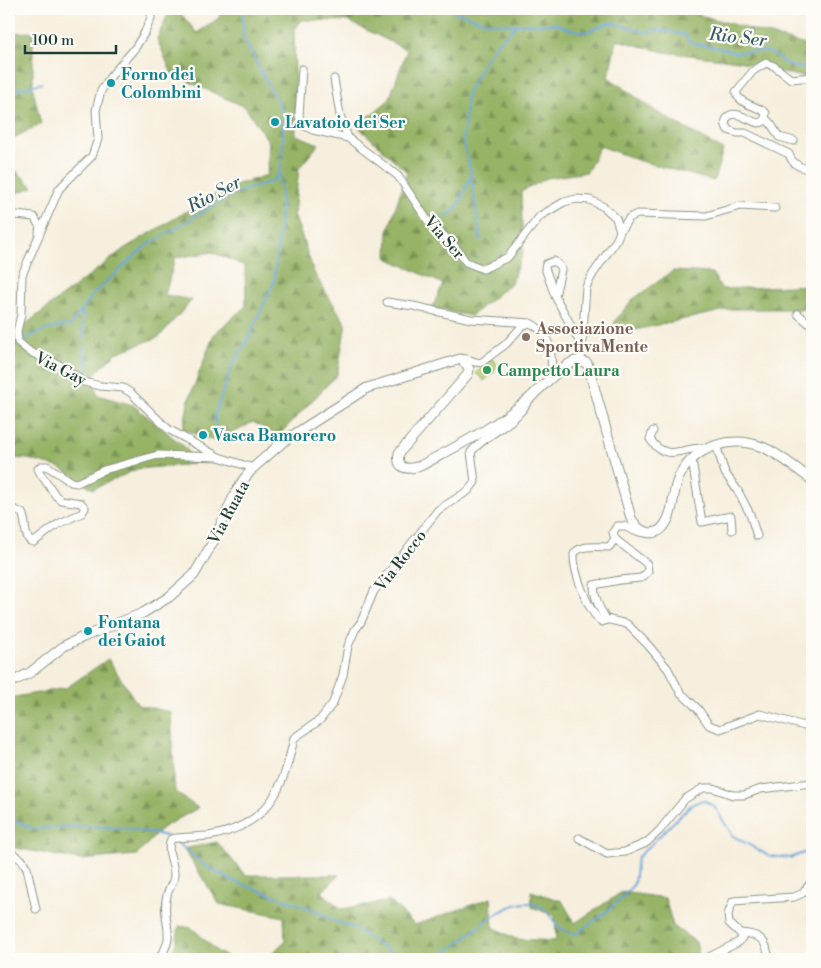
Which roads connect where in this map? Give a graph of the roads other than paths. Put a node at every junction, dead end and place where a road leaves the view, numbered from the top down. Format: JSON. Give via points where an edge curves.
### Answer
{"nodes":[{"id":1,"x":151,"y":9,"type":"edge"},
{"id":2,"x":302,"y":69,"type":"dead end"},
{"id":3,"x":812,"y":77,"type":"edge"},
{"id":4,"x":334,"y":79,"type":"dead end"},
{"id":5,"x":766,"y":118,"type":"junction"},
{"id":6,"x":348,"y":138,"type":"junction"},
{"id":7,"x":794,"y":141,"type":"dead end"},
{"id":8,"x":812,"y":170,"type":"edge"},
{"id":9,"x":775,"y":208,"type":"dead end"},
{"id":10,"x":9,"y":217,"type":"edge"},
{"id":11,"x":620,"y":230,"type":"junction"},
{"id":12,"x":39,"y":235,"type":"junction"},
{"id":13,"x":555,"y":296,"type":"dead end"},
{"id":14,"x":387,"y":302,"type":"dead end"},
{"id":15,"x":798,"y":314,"type":"dead end"},
{"id":16,"x":530,"y":323,"type":"junction"},
{"id":17,"x":812,"y":326,"type":"edge"},
{"id":18,"x":582,"y":346,"type":"junction"},
{"id":19,"x":460,"y":359,"type":"junction"},
{"id":20,"x":581,"y":361,"type":"junction"},
{"id":21,"x":552,"y":378,"type":"junction"},
{"id":22,"x":530,"y":398,"type":"junction"},
{"id":23,"x":653,"y":431,"type":"dead end"},
{"id":24,"x":711,"y":446,"type":"junction"},
{"id":25,"x":218,"y":457,"type":"junction"},
{"id":26,"x":692,"y":460,"type":"junction"},
{"id":27,"x":253,"y":468,"type":"junction"},
{"id":28,"x":812,"y":480,"type":"edge"},
{"id":29,"x":9,"y":507,"type":"edge"},
{"id":30,"x":732,"y":530,"type":"dead end"},
{"id":31,"x":649,"y":533,"type":"junction"},
{"id":32,"x":757,"y":536,"type":"dead end"},
{"id":33,"x":615,"y":538,"type":"junction"},
{"id":34,"x":607,"y":620,"type":"junction"},
{"id":35,"x":9,"y":681,"type":"edge"},
{"id":36,"x":812,"y":728,"type":"edge"},
{"id":37,"x":812,"y":783,"type":"edge"},
{"id":38,"x":579,"y":838,"type":"dead end"},
{"id":39,"x":9,"y":851,"type":"edge"},
{"id":40,"x":812,"y":882,"type":"edge"},
{"id":41,"x":36,"y":909,"type":"dead end"},
{"id":42,"x":740,"y":933,"type":"junction"},
{"id":43,"x":158,"y":959,"type":"edge"},
{"id":44,"x":705,"y":959,"type":"edge"},
{"id":45,"x":768,"y":959,"type":"edge"}],
"edges":[{"from":1,"to":12,"type":"street","name":"Via Gay","via":[[151,18],[136,48],[101,92],[96,110],[98,139],[92,156],[59,190]]},
{"from":2,"to":6,"type":"street","name":"Via Ser","via":[[299,116],[303,125]]},
{"from":3,"to":5,"type":"street","via":[[791,78],[766,63],[753,71],[738,88],[737,97],[762,109]]},
{"from":4,"to":6,"type":"street"},
{"from":5,"to":7,"type":"street","via":[[778,137]]},
{"from":5,"to":8,"type":"street","via":[[758,123],[737,114],[729,115],[725,124],[728,130],[754,137],[789,154],[797,166]]},
{"from":6,"to":11,"type":"street","name":"Via Ser","via":[[398,176],[428,221],[453,244],[466,262],[482,269],[508,257],[540,216],[564,202],[590,200],[616,218]]},
{"from":9,"to":11,"type":"street","via":[[740,206],[706,216],[637,214],[629,218]]},
{"from":10,"to":12,"type":"street","via":[[34,217],[40,227]]},
{"from":11,"to":18,"type":"street","via":[[586,287]]},
{"from":12,"to":25,"type":"street","name":"Via Gay","via":[[22,275],[21,315],[16,331],[18,342],[84,382],[123,388],[132,393],[168,430]]},
{"from":13,"to":18,"type":"street"},
{"from":14,"to":16,"type":"street","via":[[471,319]]},
{"from":15,"to":17,"type":"street"},
{"from":16,"to":19,"type":"street","via":[[522,326],[506,344],[482,362]]},
{"from":16,"to":21,"type":"street","via":[[547,338]]},
{"from":18,"to":20,"type":"street"},
{"from":19,"to":22,"type":"street","name":"Via Rocco","via":[[468,366],[468,374],[399,453],[398,459],[404,468],[420,466],[485,430]]},
{"from":19,"to":27,"type":"street","name":"Via Ruata","via":[[367,388],[284,441]]},
{"from":20,"to":21,"type":"street","name":"Via Rocco","via":[[574,361]]},
{"from":20,"to":31,"type":"street","via":[[587,363],[589,369],[631,518],[642,531]]},
{"from":21,"to":22,"type":"street","name":"Via Rocco"},
{"from":22,"to":43,"type":"street","name":"Via Rocco","via":[[522,411],[471,452],[475,482],[438,510],[374,591],[348,646],[343,675],[333,703],[320,720],[294,738],[285,772],[271,802],[261,814],[243,826],[194,838],[171,839],[168,848],[174,874],[166,903],[169,937],[165,951]]},
{"from":23,"to":24,"type":"street","via":[[652,442],[674,454]]},
{"from":24,"to":26,"type":"street"},
{"from":24,"to":28,"type":"street","via":[[727,442],[756,444],[774,452]]},
{"from":24,"to":32,"type":"street","via":[[750,514]]},
{"from":25,"to":27,"type":"street","name":"Via Gay"},
{"from":25,"to":29,"type":"street","via":[[158,455],[104,470],[77,483],[47,466],[41,466],[38,469],[40,473],[56,496],[61,500],[81,503],[85,508],[34,542],[27,537],[22,513]]},
{"from":26,"to":30,"type":"street","via":[[702,522],[731,516]]},
{"from":26,"to":31,"type":"street","via":[[675,486],[668,521],[663,528]]},
{"from":27,"to":35,"type":"street","name":"Via Ruata","via":[[236,492],[194,575],[143,613],[64,646],[31,672]]},
{"from":31,"to":33,"type":"street","via":[[617,526],[613,532]]},
{"from":33,"to":34,"type":"street","via":[[609,547],[582,548],[574,554],[582,590],[597,618],[602,622]]},
{"from":33,"to":34,"type":"street","via":[[647,564],[648,572],[641,578],[594,585],[598,606]]},
{"from":34,"to":36,"type":"street","via":[[627,624],[648,645],[668,669],[680,692],[709,725],[720,729],[760,714]]},
{"from":37,"to":38,"type":"street","via":[[761,789],[744,795],[703,788],[685,799],[646,843],[614,855]]},
{"from":39,"to":41,"type":"street","via":[[27,868]]},
{"from":40,"to":42,"type":"street","via":[[803,893],[794,897],[733,901],[728,914],[729,923]]},
{"from":42,"to":44,"type":"street","via":[[739,942]]},
{"from":42,"to":45,"type":"street","via":[[760,938]]}]}
